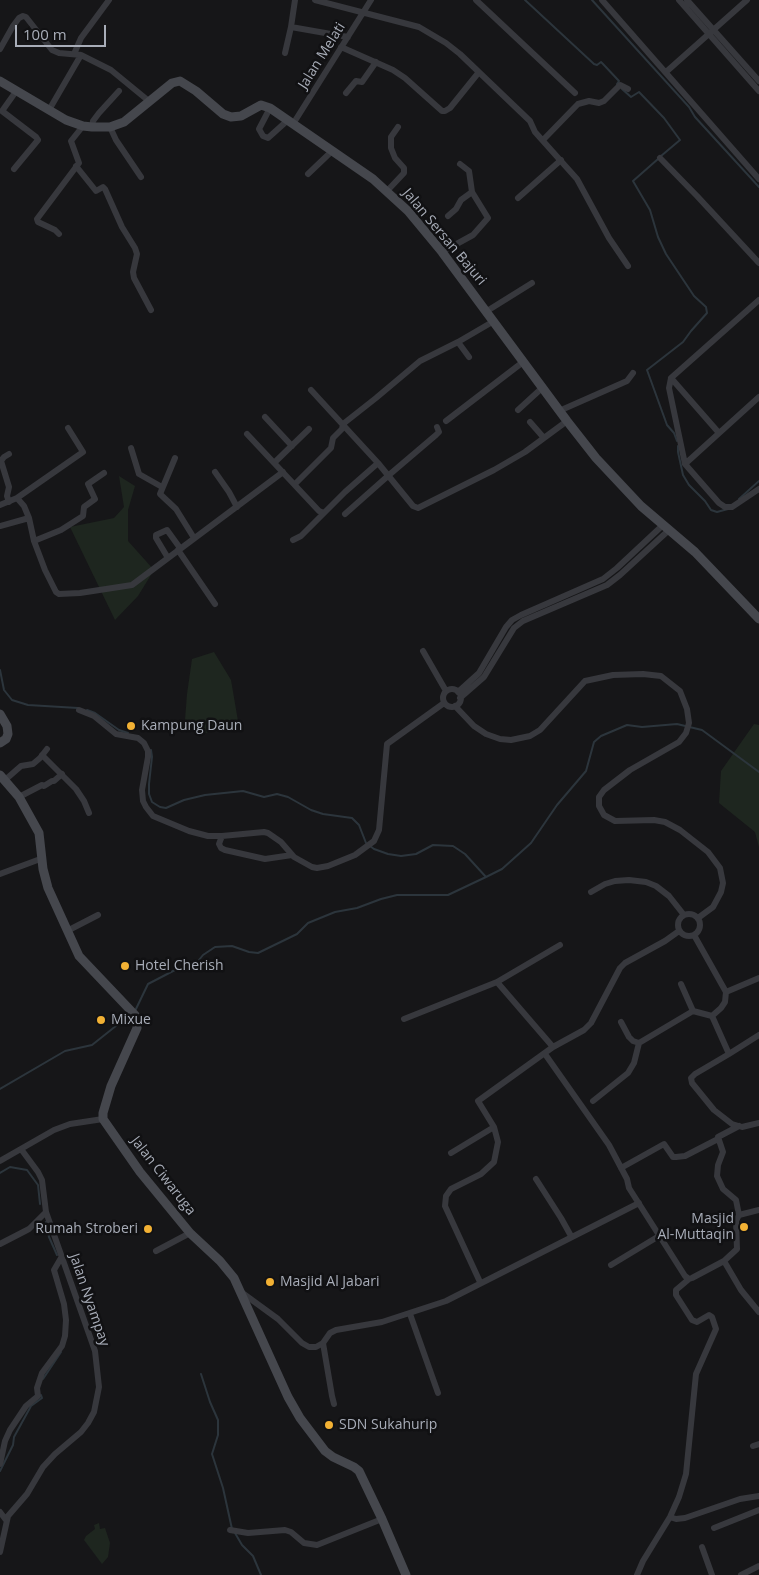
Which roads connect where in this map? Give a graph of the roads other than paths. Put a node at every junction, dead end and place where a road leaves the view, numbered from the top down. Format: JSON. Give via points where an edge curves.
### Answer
{"nodes":[{"id":1,"x":110,"y":0,"type":"edge"},
{"id":2,"x":295,"y":0,"type":"edge"},
{"id":3,"x":315,"y":0,"type":"edge"},
{"id":4,"x":371,"y":0,"type":"edge"},
{"id":5,"x":476,"y":0,"type":"edge"},
{"id":6,"x":602,"y":0,"type":"edge"},
{"id":7,"x":679,"y":0,"type":"edge"},
{"id":8,"x":687,"y":0,"type":"edge"},
{"id":9,"x":747,"y":0,"type":"edge"},
{"id":10,"x":364,"y":12,"type":"junction"},
{"id":11,"x":291,"y":27,"type":"junction"},
{"id":12,"x":711,"y":32,"type":"junction"},
{"id":13,"x":348,"y":38,"type":"junction"},
{"id":14,"x":341,"y":47,"type":"junction"},
{"id":15,"x":0,"y":50,"type":"edge"},
{"id":16,"x":285,"y":53,"type":"dead end"},
{"id":17,"x":78,"y":55,"type":"junction"},
{"id":18,"x":376,"y":62,"type":"junction"},
{"id":19,"x":479,"y":72,"type":"junction"},
{"id":20,"x":666,"y":72,"type":"junction"},
{"id":21,"x":0,"y":81,"type":"edge"},
{"id":22,"x":759,"y":81,"type":"edge"},
{"id":23,"x":628,"y":89,"type":"dead end"},
{"id":24,"x":16,"y":90,"type":"junction"},
{"id":25,"x":119,"y":91,"type":"dead end"},
{"id":26,"x":759,"y":91,"type":"edge"},
{"id":27,"x":346,"y":93,"type":"dead end"},
{"id":28,"x":575,"y":93,"type":"dead end"},
{"id":29,"x":150,"y":102,"type":"junction"},
{"id":30,"x":270,"y":108,"type":"junction"},
{"id":31,"x":49,"y":110,"type":"junction"},
{"id":32,"x":290,"y":122,"type":"junction"},
{"id":33,"x":87,"y":127,"type":"junction"},
{"id":34,"x":110,"y":127,"type":"junction"},
{"id":35,"x":398,"y":127,"type":"dead end"},
{"id":36,"x":543,"y":140,"type":"junction"},
{"id":37,"x":331,"y":152,"type":"junction"},
{"id":38,"x":660,"y":158,"type":"dead end"},
{"id":39,"x":561,"y":160,"type":"junction"},
{"id":40,"x":460,"y":164,"type":"dead end"},
{"id":41,"x":76,"y":166,"type":"junction"},
{"id":42,"x":14,"y":169,"type":"dead end"},
{"id":43,"x":308,"y":174,"type":"dead end"},
{"id":44,"x":141,"y":177,"type":"dead end"},
{"id":45,"x":759,"y":179,"type":"edge"},
{"id":46,"x":387,"y":191,"type":"junction"},
{"id":47,"x":472,"y":192,"type":"junction"},
{"id":48,"x":518,"y":198,"type":"dead end"},
{"id":49,"x":448,"y":216,"type":"dead end"},
{"id":50,"x":59,"y":234,"type":"dead end"},
{"id":51,"x":442,"y":252,"type":"junction"},
{"id":52,"x":759,"y":264,"type":"edge"},
{"id":53,"x":628,"y":266,"type":"dead end"},
{"id":54,"x":532,"y":283,"type":"dead end"},
{"id":55,"x":759,"y":300,"type":"edge"},
{"id":56,"x":151,"y":310,"type":"dead end"},
{"id":57,"x":487,"y":311,"type":"junction"},
{"id":58,"x":494,"y":321,"type":"junction"},
{"id":59,"x":458,"y":342,"type":"junction"},
{"id":60,"x":469,"y":357,"type":"dead end"},
{"id":61,"x":523,"y":362,"type":"junction"},
{"id":62,"x":633,"y":373,"type":"dead end"},
{"id":63,"x":671,"y":378,"type":"junction"},
{"id":64,"x":542,"y":388,"type":"junction"},
{"id":65,"x":311,"y":390,"type":"dead end"},
{"id":66,"x":759,"y":397,"type":"edge"},
{"id":67,"x":518,"y":410,"type":"dead end"},
{"id":68,"x":559,"y":411,"type":"junction"},
{"id":69,"x":265,"y":417,"type":"dead end"},
{"id":70,"x":446,"y":421,"type":"dead end"},
{"id":71,"x":567,"y":421,"type":"junction"},
{"id":72,"x":530,"y":422,"type":"dead end"},
{"id":73,"x":343,"y":424,"type":"junction"},
{"id":74,"x":437,"y":427,"type":"dead end"},
{"id":75,"x":68,"y":428,"type":"dead end"},
{"id":76,"x":309,"y":429,"type":"dead end"},
{"id":77,"x":718,"y":433,"type":"junction"},
{"id":78,"x":247,"y":434,"type":"dead end"},
{"id":79,"x":544,"y":438,"type":"junction"},
{"id":80,"x":292,"y":446,"type":"junction"},
{"id":81,"x":131,"y":448,"type":"dead end"},
{"id":82,"x":9,"y":454,"type":"dead end"},
{"id":83,"x":175,"y":458,"type":"dead end"},
{"id":84,"x":274,"y":463,"type":"junction"},
{"id":85,"x":378,"y":463,"type":"junction"},
{"id":86,"x":685,"y":464,"type":"junction"},
{"id":87,"x":214,"y":472,"type":"dead end"},
{"id":88,"x":283,"y":472,"type":"junction"},
{"id":89,"x":104,"y":473,"type":"dead end"},
{"id":90,"x":389,"y":475,"type":"junction"},
{"id":91,"x":295,"y":484,"type":"junction"},
{"id":92,"x":162,"y":488,"type":"junction"},
{"id":93,"x":759,"y":489,"type":"edge"},
{"id":94,"x":17,"y":498,"type":"junction"},
{"id":95,"x":9,"y":502,"type":"junction"},
{"id":96,"x":0,"y":505,"type":"edge"},
{"id":97,"x":237,"y":507,"type":"junction"},
{"id":98,"x":324,"y":513,"type":"junction"},
{"id":99,"x":345,"y":514,"type":"dead end"},
{"id":100,"x":28,"y":518,"type":"junction"},
{"id":101,"x":0,"y":526,"type":"edge"},
{"id":102,"x":666,"y":528,"type":"junction"},
{"id":103,"x":194,"y":538,"type":"junction"},
{"id":104,"x":294,"y":540,"type":"dead end"},
{"id":105,"x":34,"y":541,"type":"junction"},
{"id":106,"x":179,"y":549,"type":"junction"},
{"id":107,"x":168,"y":558,"type":"junction"},
{"id":108,"x":215,"y":604,"type":"dead end"},
{"id":109,"x":759,"y":619,"type":"edge"},
{"id":110,"x":423,"y":652,"type":"dead end"},
{"id":111,"x":446,"y":691,"type":"junction"},
{"id":112,"x":459,"y":695,"type":"junction"},
{"id":113,"x":444,"y":703,"type":"junction"},
{"id":114,"x":455,"y":706,"type":"junction"},
{"id":115,"x":79,"y":710,"type":"dead end"},
{"id":116,"x":0,"y":714,"type":"edge"},
{"id":117,"x":0,"y":744,"type":"edge"},
{"id":118,"x":47,"y":749,"type":"dead end"},
{"id":119,"x":42,"y":755,"type":"junction"},
{"id":120,"x":62,"y":774,"type":"junction"},
{"id":121,"x":3,"y":778,"type":"edge"},
{"id":122,"x":19,"y":797,"type":"junction"},
{"id":123,"x":90,"y":813,"type":"dead end"},
{"id":124,"x":222,"y":836,"type":"junction"},
{"id":125,"x":292,"y":855,"type":"junction"},
{"id":126,"x":43,"y":858,"type":"junction"},
{"id":127,"x":0,"y":874,"type":"edge"},
{"id":128,"x":591,"y":892,"type":"dead end"},
{"id":129,"x":98,"y":915,"type":"dead end"},
{"id":130,"x":684,"y":915,"type":"junction"},
{"id":131,"x":698,"y":918,"type":"junction"},
{"id":132,"x":67,"y":931,"type":"junction"},
{"id":133,"x":679,"y":931,"type":"junction"},
{"id":134,"x":694,"y":935,"type":"junction"},
{"id":135,"x":560,"y":945,"type":"dead end"},
{"id":136,"x":759,"y":978,"type":"edge"},
{"id":137,"x":497,"y":982,"type":"junction"},
{"id":138,"x":681,"y":984,"type":"dead end"},
{"id":139,"x":726,"y":992,"type":"junction"},
{"id":140,"x":693,"y":1011,"type":"junction"},
{"id":141,"x":712,"y":1016,"type":"junction"},
{"id":142,"x":404,"y":1019,"type":"dead end"},
{"id":143,"x":621,"y":1022,"type":"dead end"},
{"id":144,"x":759,"y":1035,"type":"edge"},
{"id":145,"x":639,"y":1043,"type":"junction"},
{"id":146,"x":553,"y":1047,"type":"junction"},
{"id":147,"x":545,"y":1054,"type":"junction"},
{"id":148,"x":729,"y":1054,"type":"junction"},
{"id":149,"x":593,"y":1101,"type":"dead end"},
{"id":150,"x":103,"y":1119,"type":"junction"},
{"id":151,"x":759,"y":1123,"type":"edge"},
{"id":152,"x":739,"y":1126,"type":"junction"},
{"id":153,"x":494,"y":1127,"type":"junction"},
{"id":154,"x":718,"y":1139,"type":"junction"},
{"id":155,"x":21,"y":1149,"type":"junction"},
{"id":156,"x":451,"y":1153,"type":"dead end"},
{"id":157,"x":0,"y":1161,"type":"edge"},
{"id":158,"x":621,"y":1168,"type":"junction"},
{"id":159,"x":536,"y":1179,"type":"dead end"},
{"id":160,"x":638,"y":1203,"type":"junction"},
{"id":161,"x":759,"y":1210,"type":"edge"},
{"id":162,"x":46,"y":1212,"type":"junction"},
{"id":163,"x":739,"y":1216,"type":"junction"},
{"id":164,"x":190,"y":1233,"type":"junction"},
{"id":165,"x":571,"y":1236,"type":"junction"},
{"id":166,"x":659,"y":1236,"type":"junction"},
{"id":167,"x":0,"y":1244,"type":"edge"},
{"id":168,"x":156,"y":1252,"type":"dead end"},
{"id":169,"x":62,"y":1258,"type":"junction"},
{"id":170,"x":724,"y":1261,"type":"junction"},
{"id":171,"x":611,"y":1265,"type":"dead end"},
{"id":172,"x":689,"y":1279,"type":"junction"},
{"id":173,"x":480,"y":1282,"type":"junction"},
{"id":174,"x":241,"y":1291,"type":"junction"},
{"id":175,"x":759,"y":1312,"type":"edge"},
{"id":176,"x":410,"y":1314,"type":"junction"},
{"id":177,"x":323,"y":1343,"type":"junction"},
{"id":178,"x":438,"y":1393,"type":"dead end"},
{"id":179,"x":334,"y":1404,"type":"dead end"},
{"id":180,"x":0,"y":1464,"type":"edge"},
{"id":181,"x":759,"y":1496,"type":"edge"},
{"id":182,"x":759,"y":1510,"type":"edge"},
{"id":183,"x":0,"y":1512,"type":"edge"},
{"id":184,"x":670,"y":1517,"type":"junction"},
{"id":185,"x":382,"y":1519,"type":"junction"},
{"id":186,"x":6,"y":1520,"type":"junction"},
{"id":187,"x":714,"y":1528,"type":"dead end"},
{"id":188,"x":230,"y":1530,"type":"dead end"},
{"id":189,"x":702,"y":1548,"type":"dead end"},
{"id":190,"x":0,"y":1552,"type":"edge"},
{"id":191,"x":759,"y":1566,"type":"edge"},
{"id":192,"x":406,"y":1575,"type":"edge"},
{"id":193,"x":637,"y":1575,"type":"edge"},
{"id":194,"x":712,"y":1575,"type":"edge"},
{"id":195,"x":740,"y":1575,"type":"edge"}],
"edges":[{"from":1,"to":17,"type":"street","via":[[82,38]]},
{"from":2,"to":11,"type":"street"},
{"from":3,"to":10,"type":"street"},
{"from":4,"to":10,"type":"street","name":"Jalan Melati"},
{"from":5,"to":28,"type":"street"},
{"from":6,"to":20,"type":"street"},
{"from":7,"to":12,"type":"street"},
{"from":8,"to":12,"type":"street"},
{"from":9,"to":12,"type":"street"},
{"from":10,"to":13,"type":"street","name":"Jalan Melati"},
{"from":10,"to":19,"type":"street","via":[[419,28],[451,46]]},
{"from":11,"to":13,"type":"street"},
{"from":11,"to":16,"type":"street"},
{"from":12,"to":20,"type":"street"},
{"from":12,"to":22,"type":"street"},
{"from":12,"to":26,"type":"street"},
{"from":13,"to":14,"type":"street","name":"Jalan Melati"},
{"from":14,"to":18,"type":"street"},
{"from":14,"to":32,"type":"street","name":"Jalan Melati"},
{"from":15,"to":17,"type":"street","via":[[13,26],[23,16],[52,50]]},
{"from":17,"to":29,"type":"street","via":[[111,70]]},
{"from":17,"to":31,"type":"street"},
{"from":18,"to":19,"type":"street","via":[[405,78],[445,111]]},
{"from":18,"to":27,"type":"street","via":[[362,82],[356,81]]},
{"from":19,"to":36,"type":"street","via":[[530,121]]},
{"from":20,"to":45,"type":"street"},
{"from":21,"to":24,"type":"main road"},
{"from":23,"to":36,"type":"street","via":[[620,85],[604,101],[578,104]]},
{"from":24,"to":31,"type":"main road"},
{"from":24,"to":42,"type":"street","via":[[2,111],[38,140]]},
{"from":25,"to":33,"type":"street"},
{"from":29,"to":30,"type":"main road","via":[[180,81],[231,117],[241,116],[261,105]]},
{"from":29,"to":34,"type":"main road","via":[[124,122]]},
{"from":30,"to":32,"type":"main road","name":"Jalan Sersan Bajuri"},
{"from":30,"to":32,"type":"street","name":"Jalan Melati","via":[[258,129],[263,136],[268,138]]},
{"from":31,"to":33,"type":"main road"},
{"from":32,"to":37,"type":"main road","name":"Jalan Sersan Bajuri"},
{"from":33,"to":34,"type":"main road"},
{"from":33,"to":41,"type":"street","via":[[71,141],[79,160]]},
{"from":34,"to":44,"type":"street"},
{"from":35,"to":46,"type":"street","via":[[391,137],[391,148],[404,173]]},
{"from":36,"to":39,"type":"street"},
{"from":37,"to":43,"type":"street"},
{"from":37,"to":46,"type":"main road","name":"Jalan Sersan Bajuri"},
{"from":38,"to":52,"type":"street"},
{"from":39,"to":48,"type":"street"},
{"from":39,"to":53,"type":"street","via":[[577,179]]},
{"from":40,"to":47,"type":"street","via":[[469,171]]},
{"from":41,"to":50,"type":"street","via":[[37,219]]},
{"from":41,"to":56,"type":"street","via":[[96,191],[105,189],[135,248],[134,278]]},
{"from":46,"to":51,"type":"main road","name":"Jalan Sersan Bajuri"},
{"from":47,"to":49,"type":"street"},
{"from":47,"to":51,"type":"street","via":[[488,218],[473,235]]},
{"from":51,"to":57,"type":"main road","name":"Jalan Sersan Bajuri"},
{"from":54,"to":57,"type":"street"},
{"from":55,"to":63,"type":"street"},
{"from":57,"to":58,"type":"main road","name":"Jalan Sersan Bajuri"},
{"from":58,"to":59,"type":"street"},
{"from":58,"to":61,"type":"main road","name":"Jalan Sersan Bajuri"},
{"from":59,"to":60,"type":"street"},
{"from":59,"to":73,"type":"street","via":[[420,361]]},
{"from":61,"to":64,"type":"main road","name":"Jalan Sersan Bajuri"},
{"from":61,"to":70,"type":"street"},
{"from":62,"to":68,"type":"street","via":[[627,381]]},
{"from":63,"to":77,"type":"street"},
{"from":63,"to":86,"type":"street","via":[[669,392]]},
{"from":64,"to":67,"type":"street"},
{"from":64,"to":68,"type":"main road","name":"Jalan Sersan Bajuri"},
{"from":65,"to":73,"type":"street"},
{"from":66,"to":77,"type":"street"},
{"from":68,"to":71,"type":"main road","name":"Jalan Sersan Bajuri"},
{"from":69,"to":80,"type":"street"},
{"from":71,"to":79,"type":"street"},
{"from":71,"to":102,"type":"main road","name":"Jalan Sersan Bajuri","via":[[607,470]]},
{"from":72,"to":79,"type":"street"},
{"from":73,"to":85,"type":"street"},
{"from":73,"to":91,"type":"street","via":[[333,438],[331,448]]},
{"from":74,"to":90,"type":"street","via":[[439,432],[436,435]]},
{"from":75,"to":94,"type":"street","via":[[82,452]]},
{"from":76,"to":80,"type":"street"},
{"from":77,"to":86,"type":"street"},
{"from":78,"to":84,"type":"street"},
{"from":79,"to":90,"type":"street","via":[[494,470],[420,508],[413,506]]},
{"from":80,"to":84,"type":"street"},
{"from":81,"to":92,"type":"street","via":[[140,474]]},
{"from":82,"to":95,"type":"street","via":[[1,461],[8,482]]},
{"from":83,"to":92,"type":"street"},
{"from":84,"to":88,"type":"street"},
{"from":85,"to":90,"type":"street"},
{"from":85,"to":98,"type":"street"},
{"from":86,"to":93,"type":"street","via":[[719,503],[728,508]]},
{"from":87,"to":97,"type":"street"},
{"from":88,"to":91,"type":"street"},
{"from":88,"to":97,"type":"street"},
{"from":89,"to":105,"type":"street","via":[[88,484],[95,499],[84,507],[82,517]]},
{"from":90,"to":99,"type":"street"},
{"from":91,"to":98,"type":"street"},
{"from":92,"to":103,"type":"street","via":[[160,495],[176,509]]},
{"from":94,"to":95,"type":"street"},
{"from":94,"to":100,"type":"street"},
{"from":95,"to":96,"type":"street"},
{"from":97,"to":103,"type":"street"},
{"from":98,"to":104,"type":"street"},
{"from":100,"to":101,"type":"street"},
{"from":100,"to":105,"type":"street"},
{"from":102,"to":109,"type":"main road","name":"Jalan Sersan Bajuri","via":[[695,552]]},
{"from":102,"to":112,"type":"street","via":[[603,579],[509,623],[479,673]]},
{"from":103,"to":106,"type":"street"},
{"from":105,"to":107,"type":"street","via":[[59,594],[132,585]]},
{"from":106,"to":107,"type":"street"},
{"from":106,"to":107,"type":"street","via":[[167,530],[156,535]]},
{"from":106,"to":108,"type":"street"},
{"from":110,"to":111,"type":"street"},
{"from":111,"to":112,"type":"street","via":[[453,690]]},
{"from":111,"to":113,"type":"street"},
{"from":112,"to":114,"type":"street"},
{"from":113,"to":114,"type":"street"},
{"from":113,"to":125,"type":"street","via":[[387,744],[379,830],[371,845],[356,855],[317,868]]},
{"from":114,"to":131,"type":"street","via":[[486,734],[511,740],[540,730],[585,682],[613,675],[643,674],[661,676],[680,691],[687,709],[686,733],[679,742],[630,770],[604,790],[599,806],[604,815],[615,820],[665,822],[708,852],[720,868],[723,883],[713,906]]},
{"from":115,"to":124,"type":"street","via":[[94,716],[116,734],[138,738],[144,743],[148,757],[143,801],[153,816],[189,831]]},
{"from":116,"to":117,"type":"main road","via":[[8,734]]},
{"from":118,"to":119,"type":"street"},
{"from":119,"to":120,"type":"street"},
{"from":119,"to":121,"type":"street","via":[[33,764],[21,766]]},
{"from":120,"to":122,"type":"street"},
{"from":120,"to":123,"type":"street","via":[[76,789]]},
{"from":121,"to":122,"type":"main road"},
{"from":122,"to":126,"type":"main road","via":[[39,833]]},
{"from":124,"to":125,"type":"street","via":[[268,832]]},
{"from":124,"to":125,"type":"street","via":[[220,844],[225,850],[265,859]]},
{"from":126,"to":127,"type":"street"},
{"from":126,"to":132,"type":"main road","via":[[48,888]]},
{"from":128,"to":130,"type":"street","via":[[614,881],[646,882],[669,896]]},
{"from":129,"to":132,"type":"street"},
{"from":130,"to":131,"type":"street","via":[[692,914]]},
{"from":130,"to":133,"type":"street","via":[[678,922]]},
{"from":131,"to":134,"type":"street","via":[[700,925]]},
{"from":132,"to":150,"type":"main road","via":[[79,956],[132,1013],[137,1028],[111,1086]]},
{"from":133,"to":134,"type":"street","via":[[686,936]]},
{"from":133,"to":146,"type":"street","via":[[624,963],[591,1023]]},
{"from":134,"to":139,"type":"street"},
{"from":135,"to":137,"type":"street"},
{"from":136,"to":139,"type":"street"},
{"from":137,"to":142,"type":"street"},
{"from":137,"to":146,"type":"street"},
{"from":138,"to":140,"type":"street"},
{"from":139,"to":141,"type":"street","via":[[725,1002]]},
{"from":140,"to":141,"type":"street"},
{"from":140,"to":145,"type":"street"},
{"from":141,"to":148,"type":"street"},
{"from":143,"to":145,"type":"street","via":[[628,1036]]},
{"from":144,"to":148,"type":"street"},
{"from":145,"to":149,"type":"street","via":[[634,1065],[628,1073]]},
{"from":146,"to":147,"type":"street"},
{"from":147,"to":153,"type":"street","via":[[478,1102]]},
{"from":147,"to":158,"type":"street"},
{"from":148,"to":152,"type":"street","via":[[691,1078],[723,1118]]},
{"from":150,"to":155,"type":"street","via":[[70,1124]]},
{"from":150,"to":164,"type":"main road","name":"Jalan Ciwaruga","via":[[140,1172]]},
{"from":151,"to":152,"type":"street"},
{"from":152,"to":154,"type":"street","via":[[719,1135]]},
{"from":153,"to":156,"type":"street"},
{"from":153,"to":173,"type":"street","via":[[498,1142],[494,1162],[482,1174],[451,1189],[445,1206]]},
{"from":154,"to":158,"type":"street","via":[[685,1156],[676,1157],[664,1144]]},
{"from":154,"to":163,"type":"street","via":[[723,1152],[717,1176],[723,1189],[736,1200]]},
{"from":155,"to":157,"type":"street"},
{"from":155,"to":162,"type":"street","name":"Jalan Nyampay","via":[[42,1180]]},
{"from":158,"to":160,"type":"street"},
{"from":159,"to":165,"type":"street"},
{"from":160,"to":165,"type":"street"},
{"from":160,"to":166,"type":"street"},
{"from":161,"to":163,"type":"street"},
{"from":162,"to":167,"type":"street","via":[[29,1229]]},
{"from":162,"to":169,"type":"street","name":"Jalan Nyampay"},
{"from":163,"to":170,"type":"street","via":[[736,1222],[737,1249]]},
{"from":164,"to":168,"type":"street"},
{"from":164,"to":174,"type":"main road","name":"Jalan Ciwaruga","via":[[220,1261]]},
{"from":165,"to":173,"type":"street"},
{"from":166,"to":171,"type":"street"},
{"from":166,"to":172,"type":"street"},
{"from":169,"to":180,"type":"street","via":[[54,1270],[64,1304],[62,1346],[42,1373],[38,1396],[26,1406],[10,1430]]},
{"from":169,"to":186,"type":"street","name":"Jalan Nyampay","via":[[95,1351],[99,1387],[94,1412],[81,1432],[43,1467]]},
{"from":170,"to":172,"type":"street"},
{"from":170,"to":175,"type":"street"},
{"from":172,"to":184,"type":"street","via":[[676,1290],[676,1295],[692,1320],[697,1322],[709,1315],[716,1329],[696,1374],[686,1474]]},
{"from":173,"to":176,"type":"street","via":[[446,1301]]},
{"from":174,"to":177,"type":"street","via":[[278,1319],[302,1343],[316,1347]]},
{"from":174,"to":185,"type":"main road","name":"Jalan Ciwaruga","via":[[300,1418],[325,1451],[354,1466]]},
{"from":176,"to":177,"type":"street","via":[[336,1330]]},
{"from":176,"to":178,"type":"street"},
{"from":177,"to":179,"type":"street"},
{"from":181,"to":184,"type":"street","via":[[740,1499],[685,1518]]},
{"from":182,"to":187,"type":"street"},
{"from":183,"to":186,"type":"street"},
{"from":184,"to":193,"type":"street"},
{"from":185,"to":188,"type":"street","via":[[316,1546],[304,1543],[286,1530],[248,1533]]},
{"from":185,"to":192,"type":"main road","name":"Jalan Ciwaruga"},
{"from":186,"to":190,"type":"street","name":"Jalan Nyampay"},
{"from":189,"to":194,"type":"street"},
{"from":191,"to":195,"type":"street"}]}
